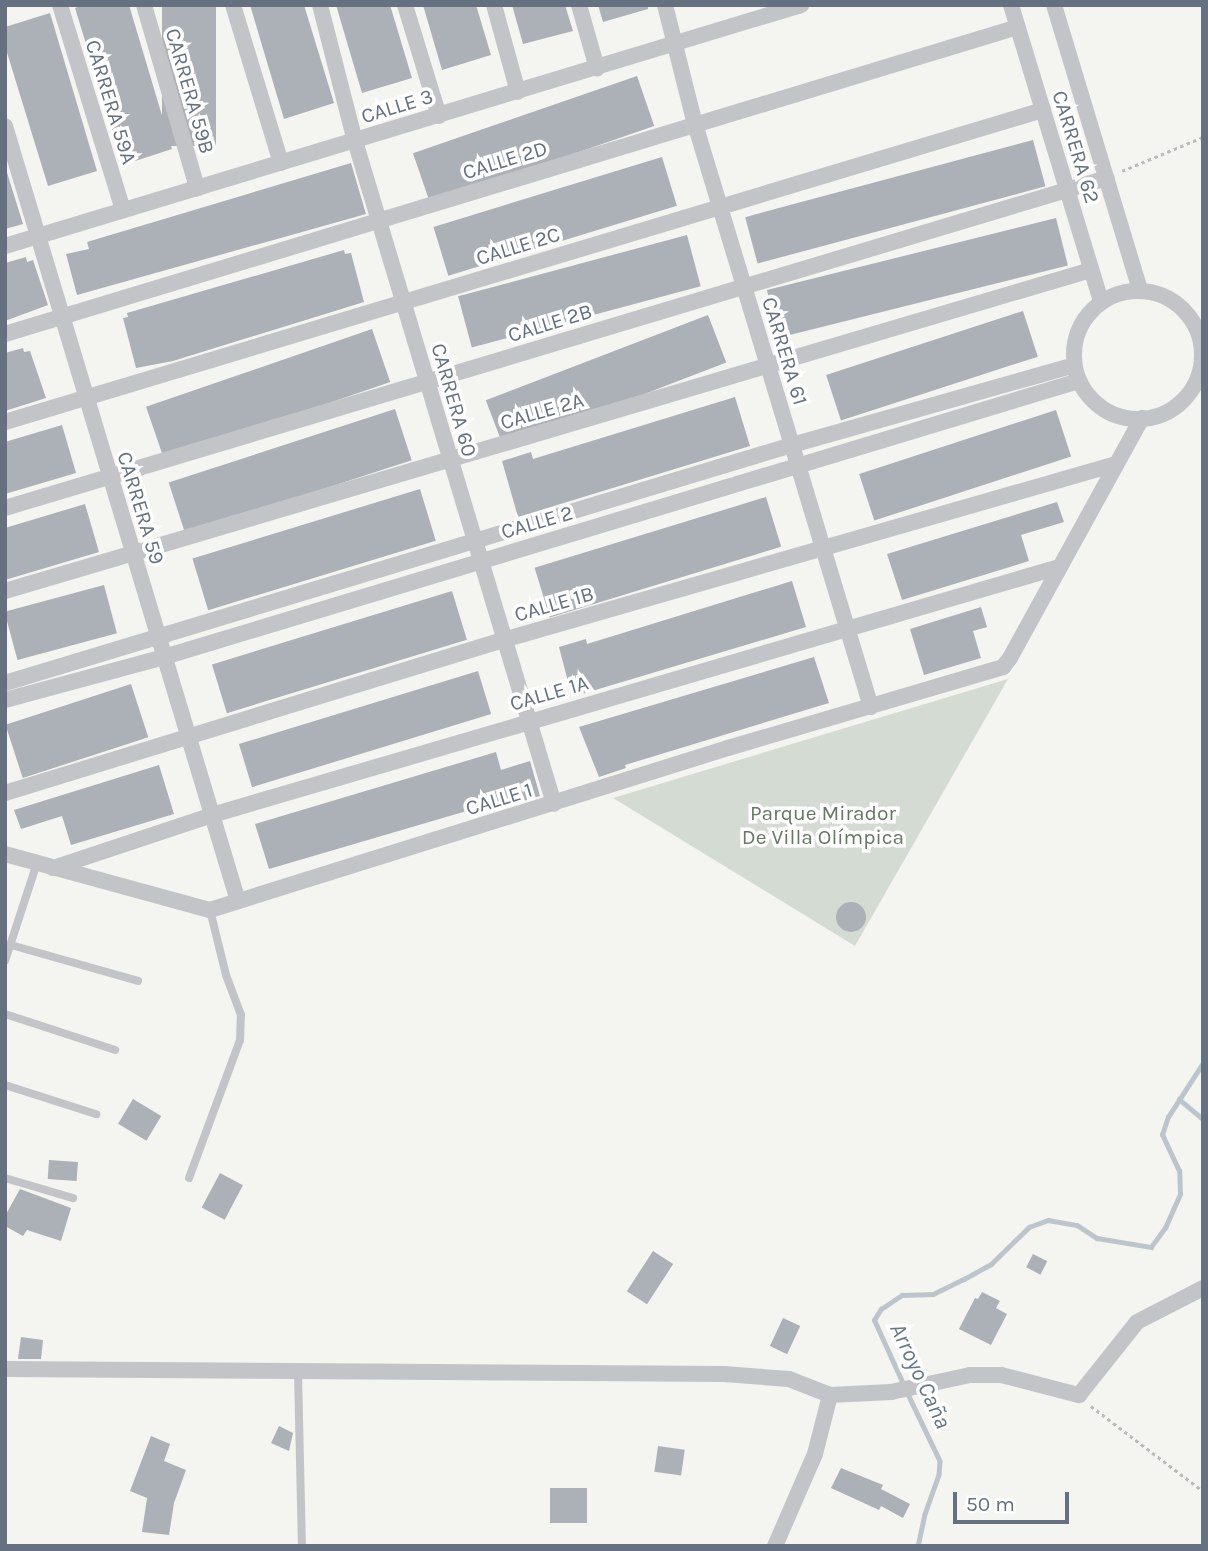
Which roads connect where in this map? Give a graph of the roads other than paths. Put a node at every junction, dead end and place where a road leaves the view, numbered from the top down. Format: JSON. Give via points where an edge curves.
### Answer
{"nodes":[{"id":1,"x":60,"y":5,"type":"edge"},
{"id":2,"x":144,"y":5,"type":"edge"},
{"id":3,"x":233,"y":5,"type":"edge"},
{"id":4,"x":320,"y":5,"type":"edge"},
{"id":5,"x":405,"y":5,"type":"edge"},
{"id":6,"x":494,"y":5,"type":"edge"},
{"id":7,"x":579,"y":5,"type":"edge"},
{"id":8,"x":665,"y":5,"type":"edge"},
{"id":9,"x":801,"y":5,"type":"edge"},
{"id":10,"x":1011,"y":5,"type":"edge"},
{"id":11,"x":1054,"y":5,"type":"edge"},
{"id":12,"x":1018,"y":27,"type":"junction"},
{"id":13,"x":676,"y":42,"type":"junction"},
{"id":14,"x":597,"y":68,"type":"junction"},
{"id":15,"x":518,"y":92,"type":"junction"},
{"id":16,"x":1043,"y":110,"type":"junction"},
{"id":17,"x":439,"y":116,"type":"junction"},
{"id":18,"x":695,"y":124,"type":"junction"},
{"id":19,"x":5,"y":126,"type":"edge"},
{"id":20,"x":355,"y":141,"type":"junction"},
{"id":21,"x":281,"y":163,"type":"junction"},
{"id":22,"x":1107,"y":178,"type":"junction"},
{"id":23,"x":197,"y":188,"type":"junction"},
{"id":24,"x":1067,"y":190,"type":"junction"},
{"id":25,"x":720,"y":207,"type":"junction"},
{"id":26,"x":123,"y":210,"type":"junction"},
{"id":27,"x":379,"y":220,"type":"junction"},
{"id":28,"x":39,"y":236,"type":"junction"},
{"id":29,"x":5,"y":246,"type":"edge"},
{"id":30,"x":1091,"y":270,"type":"junction"},
{"id":31,"x":744,"y":287,"type":"junction"},
{"id":32,"x":1140,"y":290,"type":"junction"},
{"id":33,"x":1101,"y":302,"type":"junction"},
{"id":34,"x":403,"y":303,"type":"junction"},
{"id":35,"x":61,"y":317,"type":"junction"},
{"id":36,"x":5,"y":334,"type":"edge"},
{"id":37,"x":768,"y":366,"type":"junction"},
{"id":38,"x":1077,"y":373,"type":"junction"},
{"id":39,"x":427,"y":382,"type":"junction"},
{"id":40,"x":1200,"y":382,"type":"edge"},
{"id":41,"x":86,"y":398,"type":"junction"},
{"id":42,"x":1142,"y":418,"type":"junction"},
{"id":43,"x":5,"y":422,"type":"edge"},
{"id":44,"x":792,"y":445,"type":"junction"},
{"id":45,"x":450,"y":460,"type":"junction"},
{"id":46,"x":1116,"y":464,"type":"junction"},
{"id":47,"x":798,"y":467,"type":"junction"},
{"id":48,"x":110,"y":477,"type":"junction"},
{"id":49,"x":5,"y":508,"type":"edge"},
{"id":50,"x":474,"y":540,"type":"junction"},
{"id":51,"x":823,"y":550,"type":"junction"},
{"id":52,"x":133,"y":554,"type":"junction"},
{"id":53,"x":480,"y":560,"type":"junction"},
{"id":54,"x":1059,"y":567,"type":"junction"},
{"id":55,"x":5,"y":591,"type":"edge"},
{"id":56,"x":847,"y":629,"type":"junction"},
{"id":57,"x":158,"y":637,"type":"junction"},
{"id":58,"x":503,"y":640,"type":"junction"},
{"id":59,"x":164,"y":657,"type":"junction"},
{"id":60,"x":5,"y":683,"type":"edge"},
{"id":61,"x":5,"y":700,"type":"edge"},
{"id":62,"x":871,"y":707,"type":"junction"},
{"id":63,"x":527,"y":721,"type":"junction"},
{"id":64,"x":188,"y":736,"type":"junction"},
{"id":65,"x":5,"y":793,"type":"edge"},
{"id":66,"x":554,"y":804,"type":"junction"},
{"id":67,"x":212,"y":815,"type":"junction"},
{"id":68,"x":5,"y":854,"type":"edge"},
{"id":69,"x":37,"y":863,"type":"junction"},
{"id":70,"x":54,"y":868,"type":"junction"},
{"id":71,"x":238,"y":901,"type":"junction"},
{"id":72,"x":210,"y":910,"type":"junction"},
{"id":73,"x":11,"y":944,"type":"junction"},
{"id":74,"x":5,"y":961,"type":"edge"},
{"id":75,"x":138,"y":981,"type":"dead end"},
{"id":76,"x":5,"y":1014,"type":"edge"},
{"id":77,"x":116,"y":1050,"type":"dead end"},
{"id":78,"x":5,"y":1085,"type":"edge"},
{"id":79,"x":96,"y":1114,"type":"dead end"},
{"id":80,"x":5,"y":1178,"type":"edge"},
{"id":81,"x":188,"y":1178,"type":"dead end"},
{"id":82,"x":73,"y":1198,"type":"dead end"},
{"id":83,"x":1203,"y":1288,"type":"edge"},
{"id":84,"x":5,"y":1369,"type":"edge"},
{"id":85,"x":298,"y":1373,"type":"junction"},
{"id":86,"x":830,"y":1395,"type":"junction"},
{"id":87,"x":302,"y":1546,"type":"edge"},
{"id":88,"x":775,"y":1546,"type":"edge"}],
"edges":[{"from":1,"to":26,"type":"street","name":"CARRERA 59A"},
{"from":2,"to":23,"type":"street","name":"CARRERA 59B"},
{"from":3,"to":21,"type":"street"},
{"from":4,"to":20,"type":"street","name":"CARRERA 60"},
{"from":5,"to":17,"type":"street"},
{"from":6,"to":15,"type":"street"},
{"from":7,"to":14,"type":"street"},
{"from":8,"to":13,"type":"street","name":"CARRERA 61"},
{"from":9,"to":13,"type":"street","name":"CALLE 3"},
{"from":10,"to":12,"type":"street","name":"CARRERA 62"},
{"from":11,"to":22,"type":"street","name":"CARRERA 62"},
{"from":12,"to":16,"type":"street","name":"CARRERA 62"},
{"from":12,"to":18,"type":"street","name":"CALLE 2D"},
{"from":13,"to":14,"type":"street","name":"CALLE 3"},
{"from":13,"to":18,"type":"street","name":"CARRERA 61"},
{"from":14,"to":15,"type":"street","name":"CALLE 3"},
{"from":15,"to":17,"type":"street","name":"CALLE 3"},
{"from":16,"to":24,"type":"street","name":"CARRERA 62"},
{"from":16,"to":25,"type":"street","name":"CALLE 2C"},
{"from":17,"to":20,"type":"street","name":"CALLE 3"},
{"from":18,"to":25,"type":"street","name":"CARRERA 61"},
{"from":18,"to":27,"type":"street","name":"CALLE 2D"},
{"from":19,"to":28,"type":"street","name":"CARRERA 59"},
{"from":20,"to":21,"type":"street","name":"CALLE 3"},
{"from":20,"to":27,"type":"street","name":"CARRERA 60"},
{"from":21,"to":23,"type":"street","name":"CALLE 3"},
{"from":22,"to":24,"type":"street","name":"CALLE 2B"},
{"from":22,"to":32,"type":"street","name":"CARRERA 62"},
{"from":23,"to":26,"type":"street","name":"CALLE 3"},
{"from":24,"to":30,"type":"street","name":"CARRERA 62"},
{"from":24,"to":31,"type":"street","name":"CALLE 2B"},
{"from":25,"to":31,"type":"street","name":"CARRERA 61"},
{"from":25,"to":34,"type":"street","name":"CALLE 2C"},
{"from":26,"to":28,"type":"street","name":"CALLE 3"},
{"from":27,"to":34,"type":"street","name":"CARRERA 60"},
{"from":27,"to":35,"type":"street","name":"CALLE 2D"},
{"from":28,"to":29,"type":"street","name":"CALLE 3"},
{"from":28,"to":35,"type":"street","name":"CARRERA 59"},
{"from":30,"to":33,"type":"street","name":"CARRERA 62"},
{"from":30,"to":37,"type":"street","name":"CALLE 2A"},
{"from":31,"to":37,"type":"street","name":"CARRERA 61"},
{"from":31,"to":39,"type":"street","name":"CALLE 2B"},
{"from":32,"to":33,"type":"street"},
{"from":32,"to":40,"type":"street","via":[[1178,305],[1192,321],[1200,342]]},
{"from":33,"to":38,"type":"street","via":[[1079,329],[1074,347]]},
{"from":34,"to":39,"type":"street","name":"CARRERA 60"},
{"from":34,"to":41,"type":"street","name":"CALLE 2C"},
{"from":35,"to":36,"type":"street","name":"CALLE 2D"},
{"from":35,"to":41,"type":"street","name":"CARRERA 59"},
{"from":37,"to":44,"type":"street","name":"CARRERA 61"},
{"from":37,"to":45,"type":"street","name":"CALLE 2A"},
{"from":38,"to":42,"type":"street","via":[[1090,397],[1105,410]]},
{"from":38,"to":44,"type":"street","name":"CALLE 2"},
{"from":38,"to":47,"type":"street","name":"CALLE 2"},
{"from":39,"to":45,"type":"street","name":"CARRERA 60"},
{"from":39,"to":48,"type":"street","name":"CALLE 2B"},
{"from":40,"to":42,"type":"street","via":[[1181,402]]},
{"from":41,"to":43,"type":"street","name":"CALLE 2C"},
{"from":41,"to":48,"type":"street","name":"CARRERA 59"},
{"from":42,"to":46,"type":"street"},
{"from":44,"to":47,"type":"street","name":"CARRERA 61"},
{"from":44,"to":50,"type":"street","name":"CALLE 2"},
{"from":45,"to":50,"type":"street","name":"CARRERA 60"},
{"from":45,"to":52,"type":"street","name":"CALLE 2A"},
{"from":46,"to":51,"type":"street","name":"CALLE 1B"},
{"from":46,"to":54,"type":"street"},
{"from":47,"to":51,"type":"street","name":"CARRERA 61"},
{"from":47,"to":53,"type":"street","name":"CALLE 2"},
{"from":48,"to":49,"type":"street","name":"CALLE 2B"},
{"from":48,"to":52,"type":"street","name":"CARRERA 59"},
{"from":50,"to":53,"type":"street","name":"CARRERA 60"},
{"from":50,"to":57,"type":"street","name":"CALLE 2"},
{"from":51,"to":56,"type":"street","name":"CARRERA 61"},
{"from":51,"to":58,"type":"street","name":"CALLE 1B"},
{"from":52,"to":55,"type":"street","name":"CALLE 2A"},
{"from":52,"to":57,"type":"street","name":"CARRERA 59"},
{"from":53,"to":58,"type":"street","name":"CARRERA 60"},
{"from":53,"to":59,"type":"street","name":"CALLE 2"},
{"from":54,"to":56,"type":"street","name":"CALLE 1A"},
{"from":54,"to":62,"type":"street","name":"CALLE 1","via":[[1003,667]]},
{"from":56,"to":62,"type":"street","name":"CARRERA 61"},
{"from":56,"to":63,"type":"street","name":"CALLE 1A"},
{"from":57,"to":59,"type":"street","name":"CARRERA 59"},
{"from":57,"to":60,"type":"street","name":"CALLE 2"},
{"from":58,"to":63,"type":"street","name":"CARRERA 60"},
{"from":58,"to":64,"type":"street","name":"CALLE 1B"},
{"from":59,"to":61,"type":"street","name":"CALLE 2"},
{"from":59,"to":64,"type":"street","name":"CARRERA 59"},
{"from":62,"to":66,"type":"street","name":"CALLE 1"},
{"from":63,"to":66,"type":"street","name":"CARRERA 60"},
{"from":63,"to":67,"type":"street","name":"CALLE 1A"},
{"from":64,"to":65,"type":"street","name":"CALLE 1B"},
{"from":64,"to":67,"type":"street","name":"CARRERA 59"},
{"from":66,"to":71,"type":"street","name":"CALLE 1"},
{"from":67,"to":70,"type":"street","name":"CALLE 1A"},
{"from":67,"to":71,"type":"street","name":"CARRERA 59"},
{"from":68,"to":69,"type":"street"},
{"from":69,"to":70,"type":"street"},
{"from":69,"to":73,"type":"lane"},
{"from":70,"to":72,"type":"street"},
{"from":71,"to":72,"type":"street","name":"CALLE 1"},
{"from":72,"to":81,"type":"lane","via":[[241,1015],[240,1040]]},
{"from":73,"to":74,"type":"lane"},
{"from":73,"to":75,"type":"lane"},
{"from":76,"to":77,"type":"lane"},
{"from":78,"to":79,"type":"lane"},
{"from":80,"to":82,"type":"lane"},
{"from":83,"to":86,"type":"street","via":[[1137,1322],[1079,1395],[1001,1375],[970,1375],[891,1392]]},
{"from":84,"to":85,"type":"street"},
{"from":85,"to":86,"type":"street","via":[[724,1374],[789,1379]]},
{"from":85,"to":87,"type":"lane"},
{"from":86,"to":88,"type":"street","via":[[815,1454]]}]}
